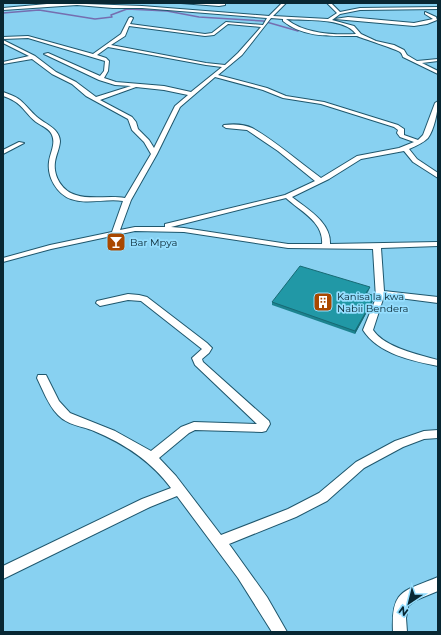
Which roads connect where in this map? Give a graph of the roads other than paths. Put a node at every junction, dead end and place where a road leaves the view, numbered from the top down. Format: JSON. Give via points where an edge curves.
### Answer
{"nodes":[{"id":1,"x":61,"y":3,"type":"edge"},
{"id":2,"x":182,"y":3,"type":"edge"},
{"id":3,"x":284,"y":3,"type":"edge"},
{"id":4,"x":329,"y":3,"type":"edge"},
{"id":5,"x":223,"y":4,"type":"edge"},
{"id":6,"x":350,"y":4,"type":"dead end"},
{"id":7,"x":431,"y":5,"type":"edge"},
{"id":8,"x":56,"y":6,"type":"junction"},
{"id":9,"x":368,"y":8,"type":"junction"},
{"id":10,"x":438,"y":8,"type":"edge"},
{"id":11,"x":3,"y":9,"type":"edge"},
{"id":12,"x":214,"y":13,"type":"junction"},
{"id":13,"x":339,"y":13,"type":"junction"},
{"id":14,"x":426,"y":13,"type":"dead end"},
{"id":15,"x":131,"y":18,"type":"dead end"},
{"id":16,"x":270,"y":18,"type":"junction"},
{"id":17,"x":284,"y":19,"type":"junction"},
{"id":18,"x":329,"y":20,"type":"junction"},
{"id":19,"x":128,"y":25,"type":"junction"},
{"id":20,"x":264,"y":26,"type":"junction"},
{"id":21,"x":359,"y":35,"type":"junction"},
{"id":22,"x":3,"y":38,"type":"edge"},
{"id":23,"x":3,"y":41,"type":"edge"},
{"id":24,"x":108,"y":46,"type":"junction"},
{"id":25,"x":46,"y":54,"type":"dead end"},
{"id":26,"x":93,"y":56,"type":"junction"},
{"id":27,"x":33,"y":57,"type":"junction"},
{"id":28,"x":438,"y":60,"type":"edge"},
{"id":29,"x":417,"y":62,"type":"junction"},
{"id":30,"x":3,"y":63,"type":"edge"},
{"id":31,"x":225,"y":66,"type":"junction"},
{"id":32,"x":438,"y":73,"type":"edge"},
{"id":33,"x":215,"y":76,"type":"junction"},
{"id":34,"x":102,"y":79,"type":"junction"},
{"id":35,"x":136,"y":86,"type":"junction"},
{"id":36,"x":3,"y":94,"type":"edge"},
{"id":37,"x":192,"y":94,"type":"junction"},
{"id":38,"x":97,"y":99,"type":"junction"},
{"id":39,"x":438,"y":103,"type":"edge"},
{"id":40,"x":435,"y":123,"type":"edge"},
{"id":41,"x":226,"y":126,"type":"dead end"},
{"id":42,"x":419,"y":142,"type":"junction"},
{"id":43,"x":21,"y":143,"type":"dead end"},
{"id":44,"x":406,"y":148,"type":"junction"},
{"id":45,"x":3,"y":152,"type":"edge"},
{"id":46,"x":154,"y":154,"type":"junction"},
{"id":47,"x":438,"y":176,"type":"edge"},
{"id":48,"x":320,"y":181,"type":"junction"},
{"id":49,"x":287,"y":196,"type":"junction"},
{"id":50,"x":127,"y":200,"type":"junction"},
{"id":51,"x":159,"y":229,"type":"junction"},
{"id":52,"x":115,"y":233,"type":"junction"},
{"id":53,"x":438,"y":244,"type":"edge"},
{"id":54,"x":377,"y":246,"type":"junction"},
{"id":55,"x":326,"y":247,"type":"junction"},
{"id":56,"x":3,"y":260,"type":"edge"},
{"id":57,"x":380,"y":293,"type":"junction"},
{"id":58,"x":438,"y":300,"type":"edge"},
{"id":59,"x":100,"y":303,"type":"dead end"},
{"id":60,"x":438,"y":363,"type":"edge"},
{"id":61,"x":42,"y":378,"type":"dead end"},
{"id":62,"x":438,"y":434,"type":"edge"},
{"id":63,"x":151,"y":458,"type":"junction"},
{"id":64,"x":180,"y":490,"type":"junction"},
{"id":65,"x":219,"y":542,"type":"junction"},
{"id":66,"x":3,"y":573,"type":"edge"},
{"id":67,"x":438,"y":584,"type":"edge"},
{"id":68,"x":280,"y":632,"type":"edge"},
{"id":69,"x":400,"y":632,"type":"edge"}],
"edges":[{"from":1,"to":8,"type":"street"},
{"from":2,"to":5,"type":"street"},
{"from":3,"to":16,"type":"street"},
{"from":4,"to":13,"type":"street"},
{"from":5,"to":12,"type":"street","via":[[220,10]]},
{"from":6,"to":9,"type":"street"},
{"from":7,"to":9,"type":"street"},
{"from":7,"to":10,"type":"street"},
{"from":8,"to":11,"type":"street"},
{"from":8,"to":12,"type":"street","via":[[77,4]]},
{"from":9,"to":13,"type":"street"},
{"from":12,"to":16,"type":"street"},
{"from":13,"to":18,"type":"street"},
{"from":14,"to":18,"type":"street","via":[[435,20],[414,24],[347,18]]},
{"from":15,"to":19,"type":"street"},
{"from":16,"to":17,"type":"street"},
{"from":16,"to":20,"type":"street"},
{"from":17,"to":18,"type":"street"},
{"from":17,"to":21,"type":"street","via":[[290,25],[324,35]]},
{"from":18,"to":21,"type":"street","via":[[353,27]]},
{"from":19,"to":20,"type":"street","via":[[205,35],[213,34],[228,23]]},
{"from":19,"to":24,"type":"street","via":[[123,35]]},
{"from":20,"to":31,"type":"street"},
{"from":21,"to":29,"type":"street","via":[[392,46]]},
{"from":22,"to":26,"type":"street","via":[[28,37]]},
{"from":23,"to":27,"type":"street"},
{"from":24,"to":26,"type":"street"},
{"from":24,"to":31,"type":"street"},
{"from":25,"to":34,"type":"street"},
{"from":26,"to":34,"type":"street","via":[[107,61]]},
{"from":27,"to":30,"type":"street"},
{"from":27,"to":38,"type":"street"},
{"from":28,"to":29,"type":"street"},
{"from":29,"to":32,"type":"street"},
{"from":31,"to":33,"type":"street"},
{"from":33,"to":37,"type":"street"},
{"from":33,"to":42,"type":"street","via":[[265,88],[285,97],[322,103],[384,122],[400,128],[402,136]]},
{"from":34,"to":35,"type":"street"},
{"from":35,"to":37,"type":"street"},
{"from":35,"to":38,"type":"street"},
{"from":36,"to":50,"type":"street","via":[[17,100],[55,134],[57,141],[52,169],[62,190],[83,199]]},
{"from":37,"to":46,"type":"street","via":[[176,109]]},
{"from":38,"to":46,"type":"street","via":[[130,118],[135,130],[147,141]]},
{"from":39,"to":40,"type":"street","via":[[432,115]]},
{"from":40,"to":42,"type":"street"},
{"from":41,"to":48,"type":"street","via":[[249,130]]},
{"from":42,"to":44,"type":"street"},
{"from":43,"to":45,"type":"street"},
{"from":44,"to":47,"type":"street","via":[[415,160]]},
{"from":44,"to":48,"type":"street","via":[[359,157]]},
{"from":46,"to":50,"type":"street"},
{"from":48,"to":49,"type":"street"},
{"from":49,"to":51,"type":"street"},
{"from":49,"to":55,"type":"street","via":[[325,230],[328,241]]},
{"from":50,"to":52,"type":"street"},
{"from":51,"to":52,"type":"street","via":[[135,229]]},
{"from":51,"to":55,"type":"street","via":[[288,246]]},
{"from":52,"to":56,"type":"street"},
{"from":53,"to":54,"type":"street"},
{"from":54,"to":55,"type":"street"},
{"from":54,"to":57,"type":"street"},
{"from":57,"to":58,"type":"street"},
{"from":57,"to":60,"type":"street","via":[[368,330],[370,335],[409,354]]},
{"from":59,"to":63,"type":"street","via":[[134,296],[144,299],[207,348],[198,358],[198,363],[265,424],[262,428],[194,426],[185,430]]},
{"from":61,"to":63,"type":"street","via":[[58,408],[66,416],[121,440]]},
{"from":62,"to":65,"type":"street","via":[[424,435],[399,444],[360,465],[323,497],[292,513]]},
{"from":63,"to":64,"type":"street","via":[[171,477]]},
{"from":64,"to":65,"type":"street"},
{"from":64,"to":66,"type":"street","via":[[146,503]]},
{"from":65,"to":68,"type":"street","via":[[258,594]]},
{"from":67,"to":69,"type":"street","via":[[407,596],[399,608]]}]}
